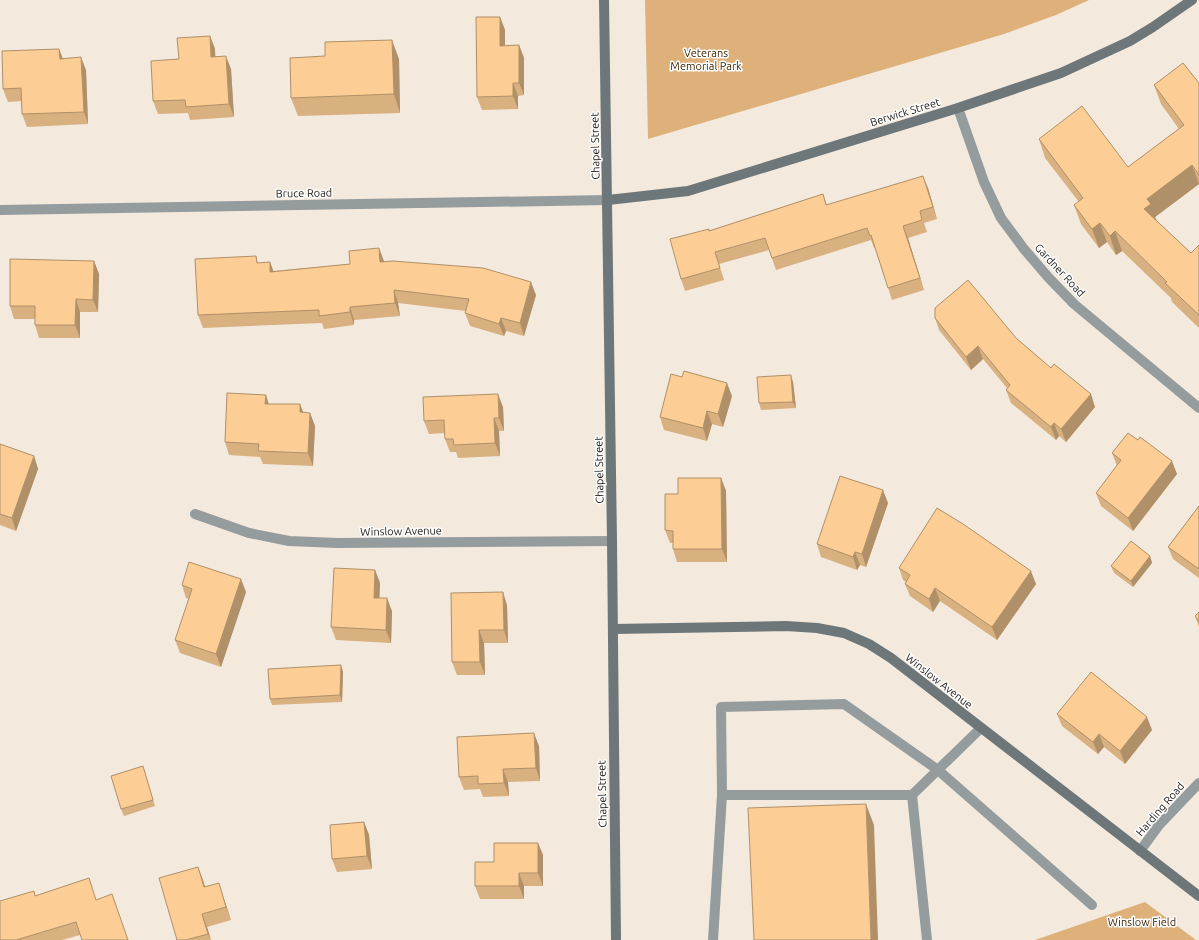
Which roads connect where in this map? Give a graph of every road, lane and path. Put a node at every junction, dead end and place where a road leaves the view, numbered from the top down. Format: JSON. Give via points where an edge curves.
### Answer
{"nodes":[{"id":1,"x":604,"y":0,"type":"edge"},
{"id":2,"x":1192,"y":0,"type":"edge"},
{"id":3,"x":958,"y":108,"type":"junction"},
{"id":4,"x":608,"y":200,"type":"junction"},
{"id":5,"x":0,"y":210,"type":"edge"},
{"id":6,"x":1199,"y":408,"type":"edge"},
{"id":7,"x":195,"y":514,"type":"dead end"},
{"id":8,"x":612,"y":541,"type":"junction"},
{"id":9,"x":613,"y":629,"type":"junction"},
{"id":10,"x":981,"y":728,"type":"junction"},
{"id":11,"x":938,"y":770,"type":"junction"},
{"id":12,"x":1199,"y":783,"type":"edge"},
{"id":13,"x":722,"y":795,"type":"junction"},
{"id":14,"x":912,"y":795,"type":"junction"},
{"id":15,"x":1140,"y":851,"type":"junction"},
{"id":16,"x":1199,"y":896,"type":"edge"},
{"id":17,"x":1092,"y":905,"type":"dead end"},
{"id":18,"x":616,"y":940,"type":"edge"},
{"id":19,"x":713,"y":940,"type":"edge"},
{"id":20,"x":927,"y":940,"type":"edge"}],
"edges":[{"from":1,"to":4,"type":"street","name":"Chapel Street"},
{"from":2,"to":3,"type":"street","name":"Berwick Street","via":[[1130,41],[1068,70]]},
{"from":3,"to":4,"type":"street","name":"Berwick Street","via":[[688,191]]},
{"from":3,"to":6,"type":"street","name":"Gardner Road","via":[[984,182],[1001,218],[1024,250],[1074,304]]},
{"from":4,"to":5,"type":"street","name":"Bruce Road"},
{"from":4,"to":8,"type":"street","name":"Chapel Street"},
{"from":7,"to":8,"type":"street","name":"Winslow Avenue","via":[[249,533],[290,541]]},
{"from":8,"to":9,"type":"street","name":"Chapel Street"},
{"from":9,"to":10,"type":"street","name":"Winslow Avenue","via":[[786,626],[844,633],[869,644],[891,658]]},
{"from":9,"to":18,"type":"street","name":"Chapel Street"},
{"from":10,"to":11,"type":"street"},
{"from":10,"to":15,"type":"street","name":"Winslow Avenue"},
{"from":11,"to":13,"type":"street","via":[[844,704],[721,707]]},
{"from":11,"to":14,"type":"street"},
{"from":11,"to":17,"type":"street"},
{"from":12,"to":15,"type":"street","name":"Harding Road","via":[[1159,825]]},
{"from":13,"to":14,"type":"street"},
{"from":13,"to":19,"type":"street"},
{"from":14,"to":20,"type":"street"},
{"from":15,"to":16,"type":"street","name":"Winslow Avenue"}]}
